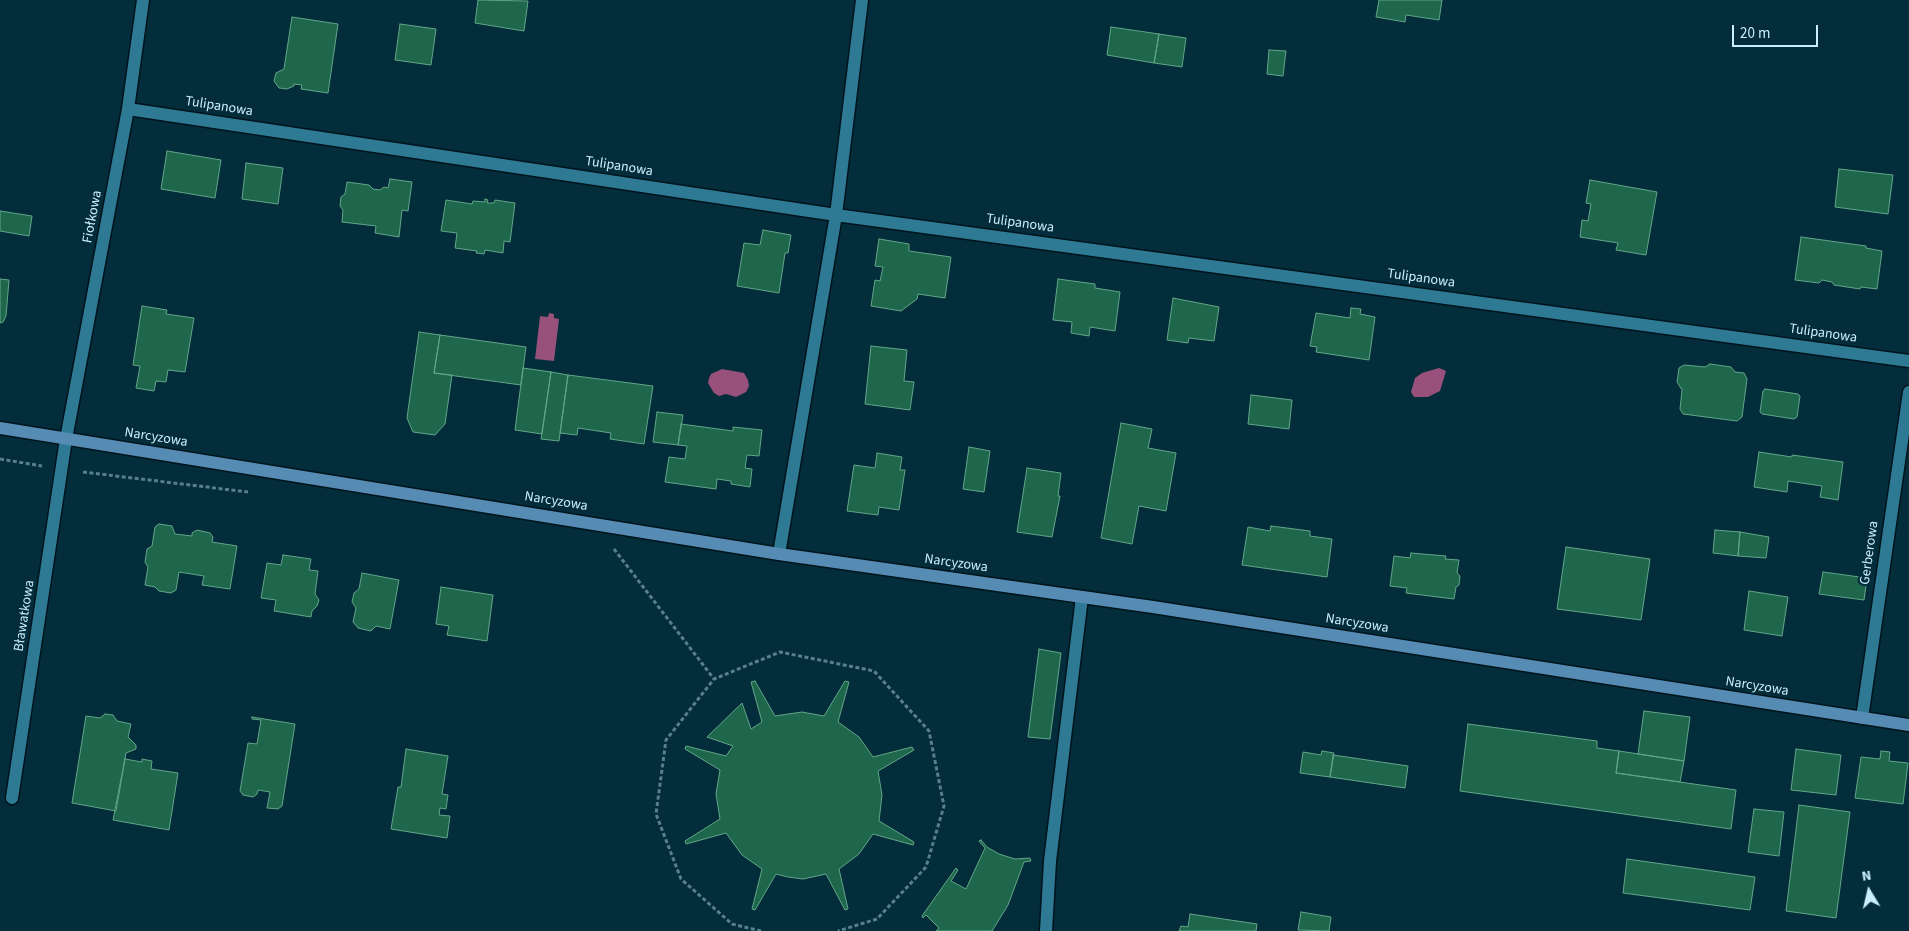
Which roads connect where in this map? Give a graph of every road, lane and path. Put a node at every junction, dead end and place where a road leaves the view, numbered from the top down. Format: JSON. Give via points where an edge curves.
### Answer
{"nodes":[{"id":1,"x":143,"y":0,"type":"edge"},
{"id":2,"x":862,"y":0,"type":"edge"},
{"id":3,"x":128,"y":108,"type":"junction"},
{"id":4,"x":836,"y":215,"type":"junction"},
{"id":5,"x":1909,"y":361,"type":"edge"},
{"id":6,"x":1909,"y":392,"type":"edge"},
{"id":7,"x":0,"y":428,"type":"edge"},
{"id":8,"x":66,"y":439,"type":"junction"},
{"id":9,"x":605,"y":525,"type":"junction"},
{"id":10,"x":779,"y":554,"type":"junction"},
{"id":11,"x":1082,"y":597,"type":"junction"},
{"id":12,"x":714,"y":679,"type":"junction"},
{"id":13,"x":1862,"y":718,"type":"junction"},
{"id":14,"x":1909,"y":725,"type":"edge"},
{"id":15,"x":12,"y":798,"type":"dead end"},
{"id":16,"x":761,"y":931,"type":"edge"},
{"id":17,"x":838,"y":931,"type":"edge"},
{"id":18,"x":1046,"y":931,"type":"edge"}],
"edges":[{"from":1,"to":3,"type":"street","name":"Fiołkowa"},
{"from":2,"to":4,"type":"street"},
{"from":3,"to":4,"type":"street","name":"Tulipanowa"},
{"from":3,"to":8,"type":"street","name":"Fiołkowa"},
{"from":4,"to":5,"type":"street","name":"Tulipanowa"},
{"from":4,"to":10,"type":"street"},
{"from":6,"to":13,"type":"street","name":"Gerberowa"},
{"from":7,"to":8,"type":"street","name":"Narcyzowa"},
{"from":8,"to":9,"type":"street","name":"Narcyzowa"},
{"from":8,"to":15,"type":"street","name":"Bławatkowa"},
{"from":9,"to":10,"type":"street","name":"Narcyzowa"},
{"from":9,"to":12,"type":"path","via":[[603,535]]},
{"from":10,"to":11,"type":"street","name":"Narcyzowa"},
{"from":11,"to":13,"type":"street","name":"Narcyzowa"},
{"from":11,"to":18,"type":"street","via":[[1050,861]]},
{"from":12,"to":16,"type":"path","via":[[666,740],[656,814],[680,879],[732,924]]},
{"from":12,"to":17,"type":"path","via":[[780,652],[874,672],[929,731],[944,806],[926,867],[877,919]]},
{"from":13,"to":14,"type":"street","name":"Narcyzowa"}]}
